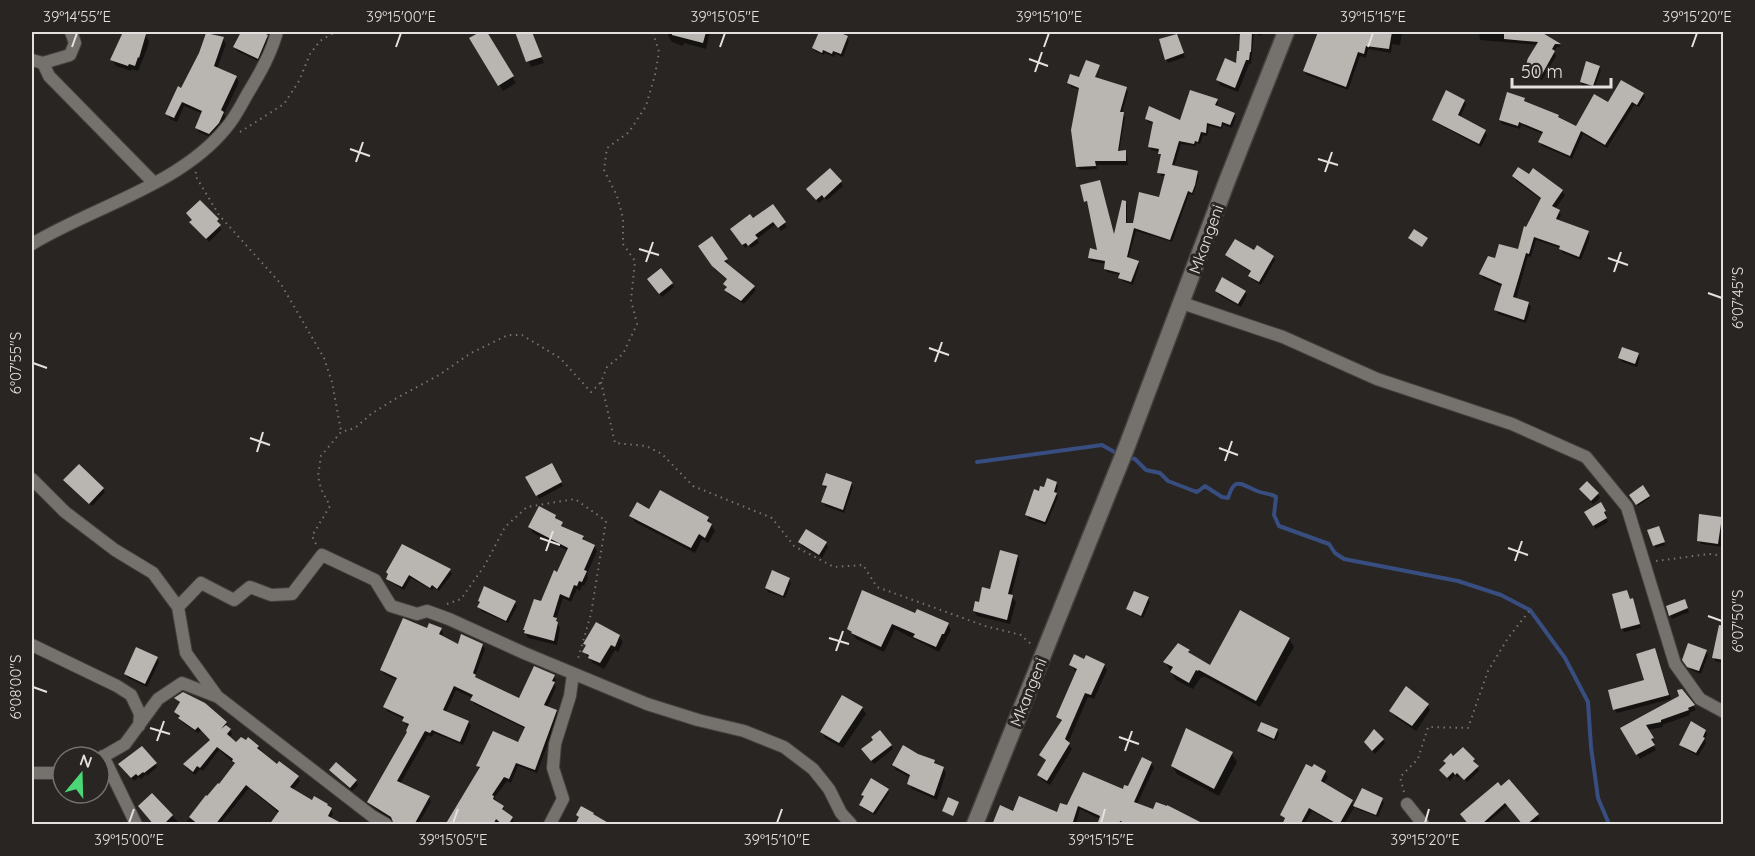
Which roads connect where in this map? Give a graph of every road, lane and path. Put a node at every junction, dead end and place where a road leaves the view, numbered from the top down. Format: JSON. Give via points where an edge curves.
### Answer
{"nodes":[{"id":1,"x":71,"y":32,"type":"edge"},
{"id":2,"x":277,"y":32,"type":"edge"},
{"id":3,"x":335,"y":32,"type":"edge"},
{"id":4,"x":653,"y":32,"type":"edge"},
{"id":5,"x":1286,"y":32,"type":"edge"},
{"id":6,"x":37,"y":61,"type":"edge"},
{"id":7,"x":219,"y":135,"type":"junction"},
{"id":8,"x":198,"y":157,"type":"junction"},
{"id":9,"x":154,"y":183,"type":"junction"},
{"id":10,"x":32,"y":244,"type":"edge"},
{"id":11,"x":1182,"y":303,"type":"junction"},
{"id":12,"x":601,"y":382,"type":"junction"},
{"id":13,"x":341,"y":432,"type":"junction"},
{"id":14,"x":32,"y":479,"type":"edge"},
{"id":15,"x":322,"y":555,"type":"junction"},
{"id":16,"x":1724,"y":556,"type":"edge"},
{"id":17,"x":1645,"y":562,"type":"junction"},
{"id":18,"x":177,"y":608,"type":"junction"},
{"id":19,"x":1530,"y":610,"type":"dead end"},
{"id":20,"x":427,"y":611,"type":"junction"},
{"id":21,"x":32,"y":645,"type":"edge"},
{"id":22,"x":1043,"y":655,"type":"junction"},
{"id":23,"x":573,"y":674,"type":"junction"},
{"id":24,"x":218,"y":697,"type":"junction"},
{"id":25,"x":1724,"y":712,"type":"edge"},
{"id":26,"x":139,"y":726,"type":"junction"},
{"id":27,"x":111,"y":752,"type":"edge"},
{"id":28,"x":32,"y":773,"type":"edge"},
{"id":29,"x":51,"y":773,"type":"edge"},
{"id":30,"x":111,"y":777,"type":"edge"},
{"id":31,"x":1407,"y":804,"type":"joint"},
{"id":32,"x":136,"y":825,"type":"edge"},
{"id":33,"x":386,"y":825,"type":"edge"},
{"id":34,"x":550,"y":825,"type":"edge"},
{"id":35,"x":851,"y":825,"type":"edge"},
{"id":36,"x":975,"y":825,"type":"edge"},
{"id":37,"x":1423,"y":825,"type":"edge"}],
"edges":[{"from":1,"to":6,"type":"street","via":[[75,43],[70,55]]},
{"from":2,"to":7,"type":"street","via":[[268,58]]},
{"from":3,"to":7,"type":"path","via":[[320,41],[310,54],[284,104],[240,132]]},
{"from":4,"to":12,"type":"path","via":[[659,52],[646,106],[629,132],[607,148],[604,170],[623,218],[623,244],[635,261],[631,300],[637,324],[623,354],[607,367]]},
{"from":5,"to":11,"type":"street","name":"Mkangeni"},
{"from":6,"to":9,"type":"street"},
{"from":7,"to":8,"type":"street"},
{"from":8,"to":9,"type":"street"},
{"from":8,"to":13,"type":"path","via":[[195,175],[219,215],[280,285],[324,358]]},
{"from":9,"to":10,"type":"street"},
{"from":11,"to":17,"type":"street","via":[[1283,337],[1377,379],[1512,424],[1586,457],[1627,507]]},
{"from":11,"to":22,"type":"street","name":"Mkangeni"},
{"from":12,"to":13,"type":"path","via":[[591,392],[560,358],[522,335],[508,335],[395,399],[355,428]]},
{"from":12,"to":22,"type":"path","via":[[615,443],[646,446],[662,454],[693,486],[772,518],[794,546],[834,567],[863,565],[877,587],[986,627],[1021,635]]},
{"from":13,"to":15,"type":"path","via":[[321,456],[318,476],[330,506],[312,536]]},
{"from":14,"to":18,"type":"street","via":[[65,512],[153,573]]},
{"from":15,"to":18,"type":"street","via":[[292,594],[271,596],[250,587],[234,600],[201,583]]},
{"from":15,"to":20,"type":"street","via":[[375,580],[391,606],[417,614]]},
{"from":16,"to":17,"type":"path","via":[[1709,554]]},
{"from":17,"to":25,"type":"street","via":[[1675,664],[1700,699]]},
{"from":18,"to":24,"type":"street","via":[[186,653]]},
{"from":19,"to":31,"type":"path","via":[[1488,671],[1468,728],[1428,727],[1418,759],[1400,777]]},
{"from":20,"to":23,"type":"street"},
{"from":20,"to":23,"type":"path","via":[[461,599],[505,527],[527,507],[575,499],[606,521],[591,614]]},
{"from":21,"to":26,"type":"street","via":[[130,695],[140,714]]},
{"from":22,"to":36,"type":"street","name":"Mkangeni"},
{"from":23,"to":34,"type":"street","via":[[555,744],[553,768],[563,799]]},
{"from":23,"to":35,"type":"street","via":[[647,704],[744,731],[784,747],[813,770]]},
{"from":24,"to":26,"type":"street","via":[[182,683],[158,699]]},
{"from":24,"to":33,"type":"street"},
{"from":26,"to":27,"type":"street","via":[[125,744]]},
{"from":28,"to":29,"type":"street"},
{"from":30,"to":32,"type":"street"},
{"from":31,"to":37,"type":"street"}]}
